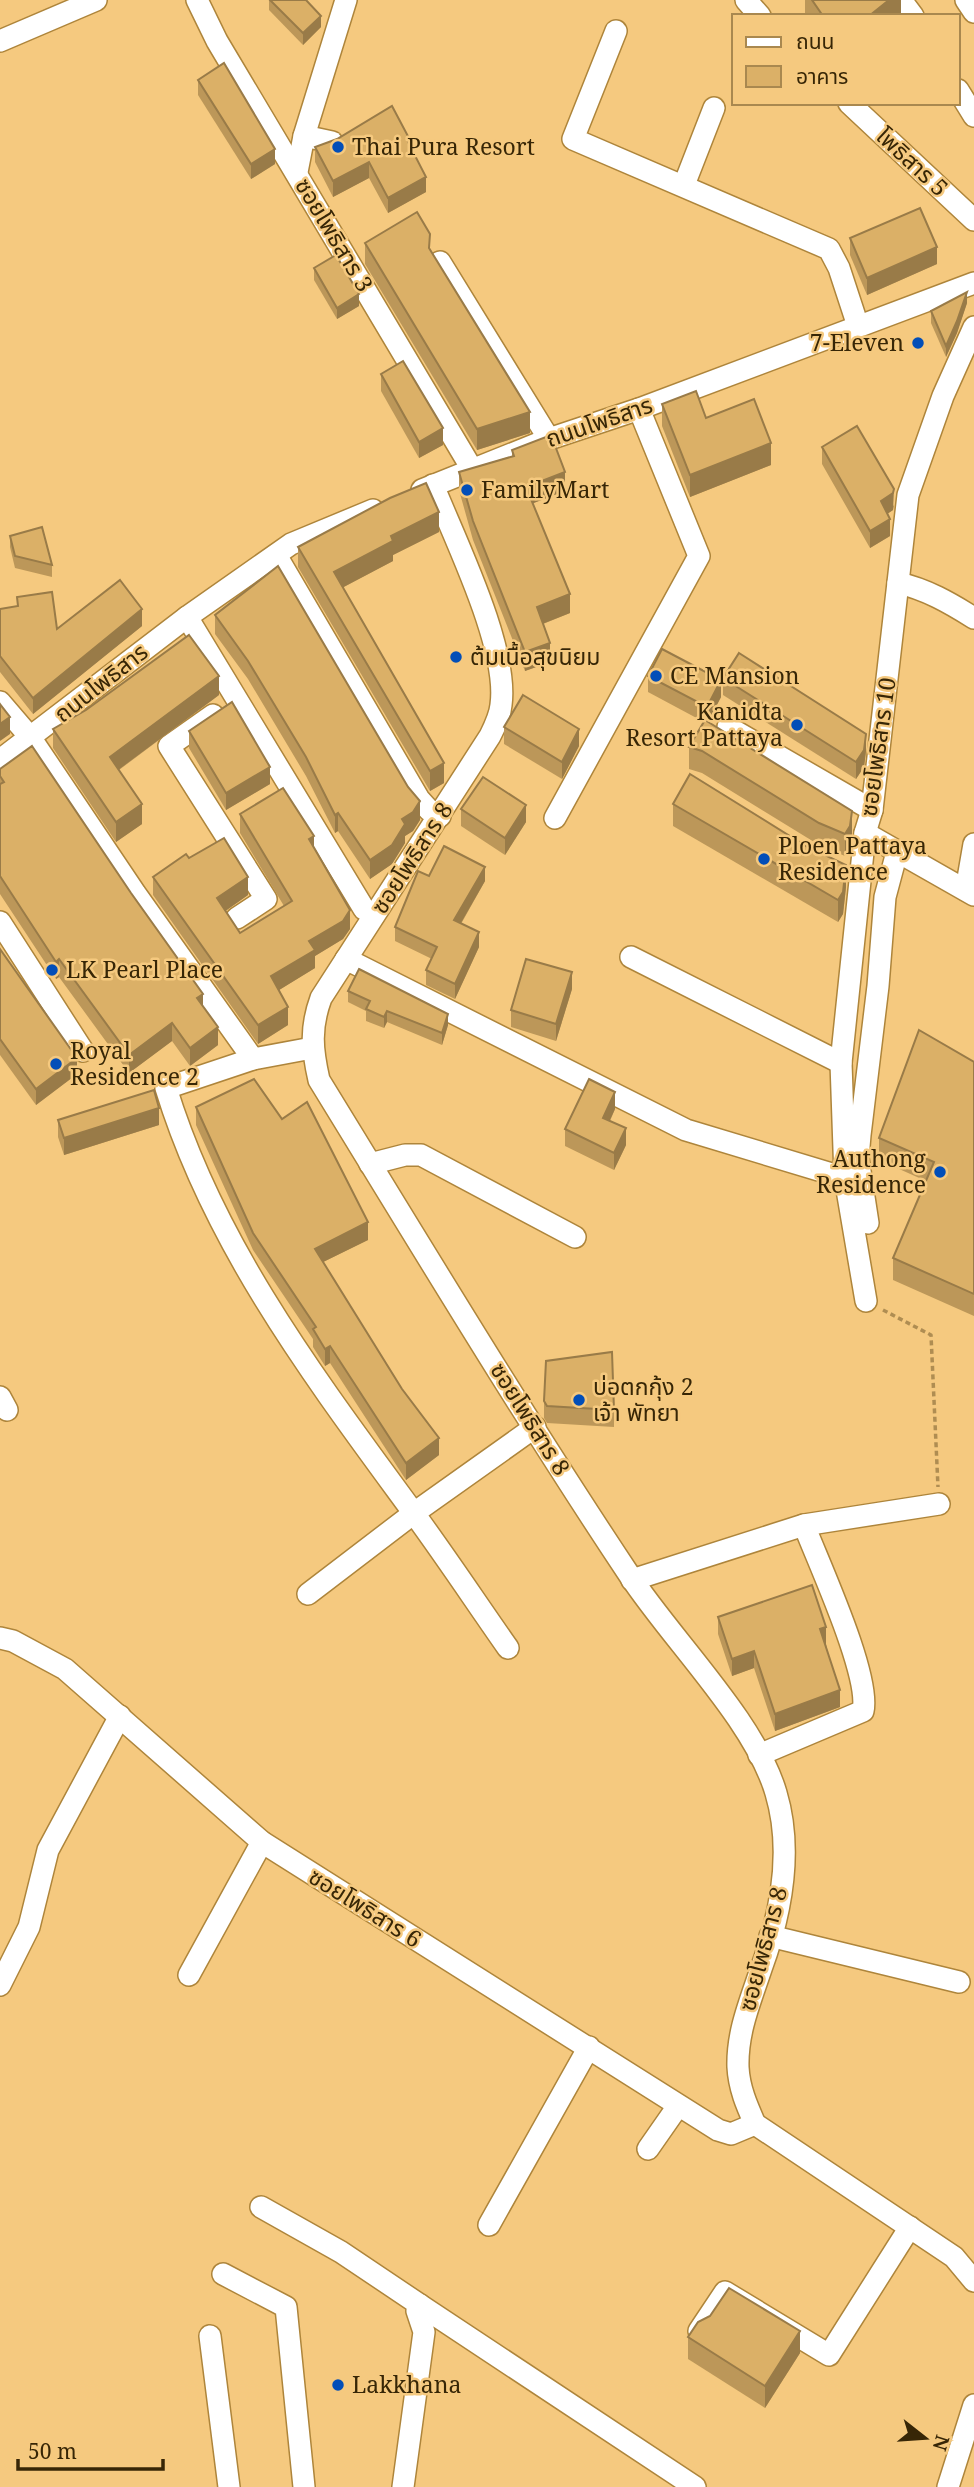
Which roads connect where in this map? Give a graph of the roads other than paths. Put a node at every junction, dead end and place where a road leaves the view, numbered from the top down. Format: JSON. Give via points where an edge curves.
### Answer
{"nodes":[{"id":1,"x":96,"y":0,"type":"edge"},
{"id":2,"x":197,"y":0,"type":"edge"},
{"id":3,"x":345,"y":0,"type":"edge"},
{"id":4,"x":746,"y":0,"type":"edge"},
{"id":5,"x":966,"y":0,"type":"edge"},
{"id":6,"x":45,"y":9,"type":"edge"},
{"id":7,"x":974,"y":12,"type":"edge"},
{"id":8,"x":758,"y":14,"type":"edge"},
{"id":9,"x":616,"y":31,"type":"dead end"},
{"id":10,"x":0,"y":41,"type":"edge"},
{"id":11,"x":960,"y":93,"type":"edge"},
{"id":12,"x":851,"y":105,"type":"edge"},
{"id":13,"x":714,"y":108,"type":"dead end"},
{"id":14,"x":974,"y":116,"type":"edge"},
{"id":15,"x":304,"y":136,"type":"junction"},
{"id":16,"x":332,"y":142,"type":"edge"},
{"id":17,"x":297,"y":172,"type":"junction"},
{"id":18,"x":684,"y":185,"type":"junction"},
{"id":19,"x":974,"y":220,"type":"edge"},
{"id":20,"x":440,"y":262,"type":"edge"},
{"id":21,"x":974,"y":283,"type":"edge"},
{"id":22,"x":858,"y":326,"type":"junction"},
{"id":23,"x":974,"y":327,"type":"edge"},
{"id":24,"x":639,"y":409,"type":"junction"},
{"id":25,"x":549,"y":439,"type":"junction"},
{"id":26,"x":472,"y":469,"type":"junction"},
{"id":27,"x":433,"y":485,"type":"junction"},
{"id":28,"x":276,"y":555,"type":"junction"},
{"id":29,"x":898,"y":583,"type":"junction"},
{"id":30,"x":187,"y":617,"type":"junction"},
{"id":31,"x":974,"y":618,"type":"edge"},
{"id":32,"x":238,"y":698,"type":"junction"},
{"id":33,"x":0,"y":702,"type":"edge"},
{"id":34,"x":728,"y":727,"type":"dead end"},
{"id":35,"x":30,"y":737,"type":"junction"},
{"id":36,"x":0,"y":760,"type":"edge"},
{"id":37,"x":290,"y":787,"type":"junction"},
{"id":38,"x":267,"y":801,"type":"edge"},
{"id":39,"x":872,"y":810,"type":"junction"},
{"id":40,"x":245,"y":814,"type":"edge"},
{"id":41,"x":440,"y":816,"type":"junction"},
{"id":42,"x":555,"y":818,"type":"dead end"},
{"id":43,"x":222,"y":828,"type":"junction"},
{"id":44,"x":865,"y":833,"type":"junction"},
{"id":45,"x":974,"y":844,"type":"edge"},
{"id":46,"x":897,"y":852,"type":"junction"},
{"id":47,"x":835,"y":868,"type":"edge"},
{"id":48,"x":860,"y":877,"type":"junction"},
{"id":49,"x":970,"y":892,"type":"edge"},
{"id":50,"x":373,"y":915,"type":"junction"},
{"id":51,"x":237,"y":918,"type":"dead end"},
{"id":52,"x":0,"y":922,"type":"edge"},
{"id":53,"x":631,"y":957,"type":"dead end"},
{"id":54,"x":346,"y":959,"type":"junction"},
{"id":55,"x":312,"y":1048,"type":"junction"},
{"id":56,"x":83,"y":1051,"type":"dead end"},
{"id":57,"x":253,"y":1059,"type":"junction"},
{"id":58,"x":841,"y":1063,"type":"junction"},
{"id":59,"x":370,"y":1164,"type":"junction"},
{"id":60,"x":845,"y":1178,"type":"junction"},
{"id":61,"x":868,"y":1223,"type":"dead end"},
{"id":62,"x":576,"y":1237,"type":"dead end"},
{"id":63,"x":866,"y":1301,"type":"road end"},
{"id":64,"x":535,"y":1427,"type":"junction"},
{"id":65,"x":939,"y":1504,"type":"road end"},
{"id":66,"x":414,"y":1513,"type":"junction"},
{"id":67,"x":804,"y":1525,"type":"junction"},
{"id":68,"x":632,"y":1580,"type":"junction"},
{"id":69,"x":308,"y":1594,"type":"dead end"},
{"id":70,"x":0,"y":1638,"type":"edge"},
{"id":71,"x":508,"y":1648,"type":"dead end"},
{"id":72,"x":120,"y":1716,"type":"junction"},
{"id":73,"x":759,"y":1755,"type":"junction"},
{"id":74,"x":262,"y":1842,"type":"junction"},
{"id":75,"x":770,"y":1936,"type":"junction"},
{"id":76,"x":189,"y":1975,"type":"dead end"},
{"id":77,"x":959,"y":1982,"type":"dead end"},
{"id":78,"x":0,"y":1985,"type":"edge"},
{"id":79,"x":589,"y":2047,"type":"junction"},
{"id":80,"x":678,"y":2106,"type":"junction"},
{"id":81,"x":755,"y":2124,"type":"junction"},
{"id":82,"x":648,"y":2149,"type":"dead end"},
{"id":83,"x":261,"y":2207,"type":"dead end"},
{"id":84,"x":489,"y":2225,"type":"dead end"},
{"id":85,"x":910,"y":2227,"type":"junction"},
{"id":86,"x":223,"y":2274,"type":"dead end"},
{"id":87,"x":974,"y":2281,"type":"edge"},
{"id":88,"x":420,"y":2305,"type":"junction"},
{"id":89,"x":699,"y":2331,"type":"edge"},
{"id":90,"x":210,"y":2336,"type":"dead end"},
{"id":91,"x":973,"y":2417,"type":"edge"},
{"id":92,"x":229,"y":2487,"type":"edge"},
{"id":93,"x":304,"y":2487,"type":"edge"},
{"id":94,"x":402,"y":2487,"type":"edge"},
{"id":95,"x":695,"y":2487,"type":"edge"},
{"id":96,"x":948,"y":2487,"type":"edge"}],
"edges":[{"from":1,"to":6,"type":"street"},
{"from":2,"to":17,"type":"street","name":"ซอยโพธิสาร 3"},
{"from":3,"to":15,"type":"street"},
{"from":4,"to":8,"type":"street"},
{"from":5,"to":7,"type":"street"},
{"from":6,"to":10,"type":"street"},
{"from":9,"to":18,"type":"street","via":[[573,139]]},
{"from":11,"to":14,"type":"street"},
{"from":12,"to":19,"type":"street","name":"โพธิสาร 5"},
{"from":13,"to":18,"type":"street"},
{"from":15,"to":16,"type":"street"},
{"from":15,"to":17,"type":"street"},
{"from":17,"to":26,"type":"street","name":"ซอยโพธิสาร 3"},
{"from":18,"to":22,"type":"street","via":[[829,248]]},
{"from":20,"to":25,"type":"street"},
{"from":21,"to":22,"type":"street","name":"ถนนโพธิสาร"},
{"from":22,"to":24,"type":"street","name":"ถนนโพธิสาร"},
{"from":23,"to":29,"type":"street","name":"ซอยโพธิสาร 10","via":[[908,495]]},
{"from":24,"to":25,"type":"street","name":"ถนนโพธิสาร"},
{"from":24,"to":42,"type":"street","via":[[699,556]]},
{"from":25,"to":26,"type":"street","name":"ถนนโพธิสาร"},
{"from":26,"to":27,"type":"street","name":"ถนนโพธิสาร"},
{"from":27,"to":28,"type":"street","name":"ถนนโพธิสาร","via":[[291,544]]},
{"from":27,"to":41,"type":"street","name":"ซอยโพธิสาร 8","via":[[482,606],[500,671],[501,704],[490,736]]},
{"from":28,"to":30,"type":"street","name":"ถนนโพธิสาร"},
{"from":28,"to":41,"type":"street","via":[[419,799]]},
{"from":29,"to":31,"type":"street","via":[[948,601]]},
{"from":29,"to":39,"type":"street","name":"ซอยโพธิสาร 10"},
{"from":30,"to":32,"type":"street"},
{"from":30,"to":35,"type":"street","name":"ถนนโพธิสาร"},
{"from":32,"to":37,"type":"street"},
{"from":32,"to":43,"type":"street","via":[[169,746]]},
{"from":33,"to":35,"type":"street"},
{"from":34,"to":39,"type":"street"},
{"from":35,"to":36,"type":"street","name":"ถนนโพธิสาร"},
{"from":35,"to":57,"type":"street"},
{"from":37,"to":38,"type":"street"},
{"from":37,"to":50,"type":"street"},
{"from":39,"to":44,"type":"street","name":"ซอยโพธิสาร 10"},
{"from":40,"to":43,"type":"street"},
{"from":41,"to":50,"type":"street","name":"ซอยโพธิสาร 8"},
{"from":43,"to":51,"type":"street","via":[[266,899]]},
{"from":44,"to":46,"type":"street"},
{"from":44,"to":48,"type":"street","name":"ซอยโพธิสาร 10"},
{"from":45,"to":49,"type":"street"},
{"from":46,"to":49,"type":"street"},
{"from":46,"to":61,"type":"street","via":[[885,897],[858,1158]]},
{"from":47,"to":48,"type":"street"},
{"from":48,"to":58,"type":"street","name":"ซอยโพธิสาร 10"},
{"from":50,"to":54,"type":"street","name":"ซอยโพธิสาร 8"},
{"from":52,"to":56,"type":"street"},
{"from":53,"to":58,"type":"street"},
{"from":54,"to":55,"type":"street","name":"ซอยโพธิสาร 8","via":[[321,998],[313,1022]]},
{"from":54,"to":60,"type":"street","via":[[686,1130]]},
{"from":55,"to":57,"type":"street"},
{"from":55,"to":59,"type":"street","name":"ซอยโพธิสาร 8","via":[[319,1080]]},
{"from":57,"to":66,"type":"street","via":[[166,1088],[178,1129],[229,1242],[310,1372]]},
{"from":58,"to":60,"type":"street","name":"ซอยโพธิสาร 10"},
{"from":59,"to":62,"type":"street","via":[[421,1156]]},
{"from":59,"to":64,"type":"street","name":"ซอยโพธิสาร 8"},
{"from":60,"to":63,"type":"street","name":"ซอยโพธิสาร 10"},
{"from":64,"to":66,"type":"street"},
{"from":64,"to":68,"type":"street","name":"ซอยโพธิสาร 8"},
{"from":65,"to":67,"type":"street"},
{"from":66,"to":69,"type":"street"},
{"from":66,"to":71,"type":"street"},
{"from":67,"to":68,"type":"street"},
{"from":67,"to":73,"type":"street","via":[[866,1699],[863,1711]]},
{"from":68,"to":73,"type":"street","name":"ซอยโพธิสาร 8"},
{"from":70,"to":72,"type":"street","name":"ซอยโพธิสาร 6","via":[[65,1669]]},
{"from":72,"to":74,"type":"street","name":"ซอยโพธิสาร 6"},
{"from":72,"to":78,"type":"street","via":[[48,1850],[29,1927]]},
{"from":73,"to":75,"type":"street","name":"ซอยโพธิสาร 8","via":[[770,1775],[782,1819],[781,1891]]},
{"from":74,"to":76,"type":"street"},
{"from":74,"to":79,"type":"street","name":"ซอยโพธิสาร 6"},
{"from":75,"to":77,"type":"street"},
{"from":75,"to":81,"type":"street","name":"ซอยโพธิสาร 8","via":[[747,2006],[739,2049],[743,2095]]},
{"from":79,"to":80,"type":"street","name":"ซอยโพธิสาร 6"},
{"from":79,"to":84,"type":"street"},
{"from":80,"to":81,"type":"street","name":"ซอยโพธิสาร 6","via":[[731,2134]]},
{"from":80,"to":82,"type":"street"},
{"from":81,"to":85,"type":"street"},
{"from":83,"to":88,"type":"street","via":[[341,2252]]},
{"from":85,"to":87,"type":"street","via":[[954,2257]]},
{"from":85,"to":89,"type":"street","via":[[829,2355],[725,2292]]},
{"from":86,"to":93,"type":"street","via":[[286,2306]]},
{"from":88,"to":94,"type":"street","via":[[417,2311],[424,2332]]},
{"from":88,"to":95,"type":"street"},
{"from":90,"to":92,"type":"street"},
{"from":91,"to":96,"type":"street"}]}
